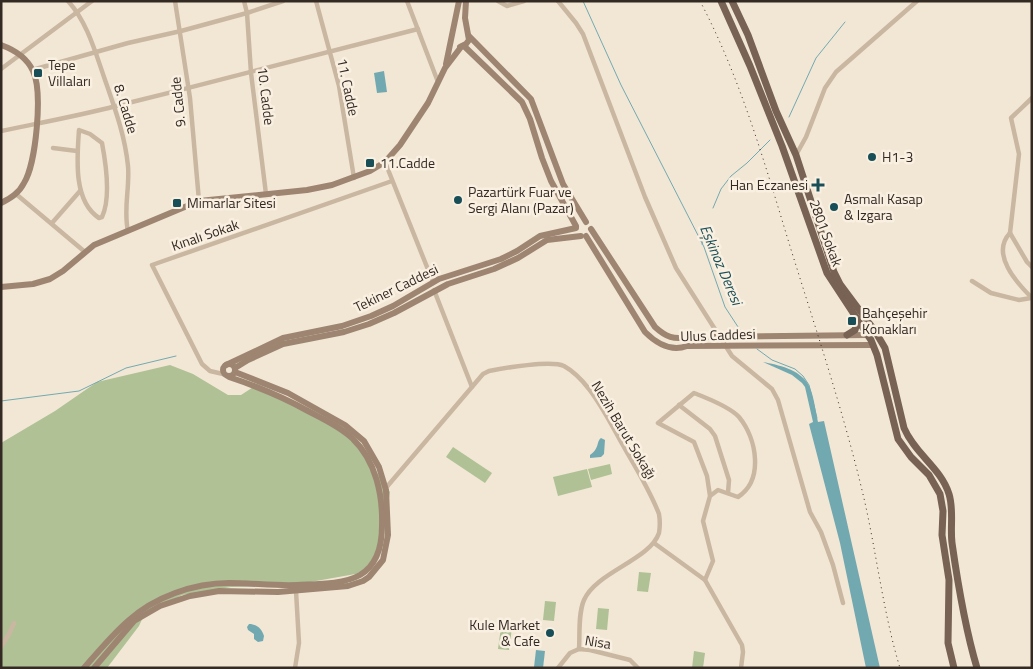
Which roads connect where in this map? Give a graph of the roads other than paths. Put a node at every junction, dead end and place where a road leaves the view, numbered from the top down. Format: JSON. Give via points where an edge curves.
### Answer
{"nodes":[{"id":1,"x":68,"y":1,"type":"edge"},
{"id":2,"x":92,"y":1,"type":"edge"},
{"id":3,"x":176,"y":1,"type":"edge"},
{"id":4,"x":244,"y":1,"type":"edge"},
{"id":5,"x":282,"y":1,"type":"edge"},
{"id":6,"x":316,"y":1,"type":"edge"},
{"id":7,"x":407,"y":1,"type":"edge"},
{"id":8,"x":459,"y":1,"type":"edge"},
{"id":9,"x":466,"y":1,"type":"edge"},
{"id":10,"x":498,"y":1,"type":"edge"},
{"id":11,"x":524,"y":1,"type":"edge"},
{"id":12,"x":558,"y":1,"type":"edge"},
{"id":13,"x":722,"y":1,"type":"edge"},
{"id":14,"x":732,"y":1,"type":"edge"},
{"id":15,"x":917,"y":1,"type":"edge"},
{"id":16,"x":77,"y":12,"type":"junction"},
{"id":17,"x":247,"y":13,"type":"junction"},
{"id":18,"x":418,"y":29,"type":"junction"},
{"id":19,"x":181,"y":31,"type":"junction"},
{"id":20,"x":469,"y":35,"type":"junction"},
{"id":21,"x":452,"y":36,"type":"junction"},
{"id":22,"x":1,"y":46,"type":"edge"},
{"id":23,"x":462,"y":46,"type":"junction"},
{"id":24,"x":95,"y":52,"type":"junction"},
{"id":25,"x":329,"y":52,"type":"junction"},
{"id":26,"x":20,"y":55,"type":"junction"},
{"id":27,"x":445,"y":68,"type":"junction"},
{"id":28,"x":1,"y":69,"type":"edge"},
{"id":29,"x":32,"y":70,"type":"junction"},
{"id":30,"x":251,"y":73,"type":"junction"},
{"id":31,"x":439,"y":83,"type":"junction"},
{"id":32,"x":188,"y":87,"type":"junction"},
{"id":33,"x":1032,"y":98,"type":"edge"},
{"id":34,"x":115,"y":107,"type":"junction"},
{"id":35,"x":37,"y":123,"type":"junction"},
{"id":36,"x":1,"y":131,"type":"edge"},
{"id":37,"x":778,"y":135,"type":"junction"},
{"id":38,"x":53,"y":148,"type":"dead end"},
{"id":39,"x":77,"y":151,"type":"junction"},
{"id":40,"x":796,"y":155,"type":"junction"},
{"id":41,"x":385,"y":162,"type":"junction"},
{"id":42,"x":354,"y":178,"type":"junction"},
{"id":43,"x":392,"y":181,"type":"junction"},
{"id":44,"x":80,"y":191,"type":"junction"},
{"id":45,"x":16,"y":194,"type":"junction"},
{"id":46,"x":266,"y":194,"type":"junction"},
{"id":47,"x":199,"y":201,"type":"junction"},
{"id":48,"x":1,"y":203,"type":"edge"},
{"id":49,"x":586,"y":222,"type":"junction"},
{"id":50,"x":52,"y":223,"type":"junction"},
{"id":51,"x":576,"y":227,"type":"junction"},
{"id":52,"x":591,"y":229,"type":"junction"},
{"id":53,"x":128,"y":231,"type":"junction"},
{"id":54,"x":1010,"y":233,"type":"junction"},
{"id":55,"x":583,"y":236,"type":"junction"},
{"id":56,"x":85,"y":252,"type":"junction"},
{"id":57,"x":1032,"y":267,"type":"edge"},
{"id":58,"x":972,"y":281,"type":"dead end"},
{"id":59,"x":433,"y":282,"type":"junction"},
{"id":60,"x":1,"y":287,"type":"edge"},
{"id":61,"x":434,"y":290,"type":"junction"},
{"id":62,"x":1031,"y":298,"type":"edge"},
{"id":63,"x":858,"y":319,"type":"junction"},
{"id":64,"x":872,"y":333,"type":"junction"},
{"id":65,"x":847,"y":335,"type":"junction"},
{"id":66,"x":874,"y":342,"type":"junction"},
{"id":67,"x":246,"y":360,"type":"junction"},
{"id":68,"x":226,"y":365,"type":"junction"},
{"id":69,"x":235,"y":370,"type":"junction"},
{"id":70,"x":226,"y":375,"type":"junction"},
{"id":71,"x":249,"y":377,"type":"junction"},
{"id":72,"x":472,"y":387,"type":"junction"},
{"id":73,"x":679,"y":405,"type":"junction"},
{"id":74,"x":904,"y":428,"type":"junction"},
{"id":75,"x":385,"y":489,"type":"junction"},
{"id":76,"x":728,"y":493,"type":"junction"},
{"id":77,"x":379,"y":495,"type":"junction"},
{"id":78,"x":710,"y":496,"type":"junction"},
{"id":79,"x":654,"y":543,"type":"junction"},
{"id":80,"x":706,"y":580,"type":"junction"},
{"id":81,"x":298,"y":588,"type":"junction"},
{"id":82,"x":843,"y":603,"type":"dead end"},
{"id":83,"x":14,"y":623,"type":"dead end"},
{"id":84,"x":1,"y":647,"type":"edge"},
{"id":85,"x":579,"y":649,"type":"junction"},
{"id":86,"x":84,"y":668,"type":"edge"},
{"id":87,"x":94,"y":668,"type":"edge"},
{"id":88,"x":295,"y":668,"type":"edge"},
{"id":89,"x":558,"y":668,"type":"edge"},
{"id":90,"x":638,"y":668,"type":"edge"},
{"id":91,"x":741,"y":668,"type":"edge"},
{"id":92,"x":954,"y":668,"type":"edge"},
{"id":93,"x":977,"y":668,"type":"edge"}],
"edges":[{"from":1,"to":16,"type":"street","name":"8. Cadde"},
{"from":2,"to":16,"type":"street"},
{"from":3,"to":19,"type":"street","name":"9. Cadde"},
{"from":4,"to":17,"type":"street","name":"10. Cadde"},
{"from":5,"to":17,"type":"street"},
{"from":6,"to":25,"type":"street","name":"11. Cadde"},
{"from":7,"to":18,"type":"street"},
{"from":8,"to":21,"type":"street"},
{"from":9,"to":20,"type":"street"},
{"from":10,"to":11,"type":"street","via":[[512,6]]},
{"from":12,"to":82,"type":"street","via":[[583,34],[645,197],[676,268],[732,356],[772,389],[778,400],[810,512],[821,532]]},
{"from":13,"to":37,"type":"main road","name":"2801 Sokak"},
{"from":14,"to":40,"type":"main road","name":"2801 Sokak"},
{"from":15,"to":40,"type":"street","via":[[836,72],[825,88]]},
{"from":16,"to":24,"type":"street","name":"8. Cadde"},
{"from":16,"to":26,"type":"street"},
{"from":17,"to":19,"type":"street"},
{"from":17,"to":30,"type":"street","name":"10. Cadde"},
{"from":18,"to":25,"type":"street"},
{"from":18,"to":31,"type":"street"},
{"from":19,"to":24,"type":"street"},
{"from":19,"to":32,"type":"street","name":"9. Cadde"},
{"from":20,"to":21,"type":"street","via":[[461,29]]},
{"from":20,"to":23,"type":"street","via":[[468,42]]},
{"from":20,"to":49,"type":"street","name":"Ulus Caddesi","via":[[531,99],[563,184]]},
{"from":21,"to":23,"type":"street","via":[[454,44]]},
{"from":21,"to":27,"type":"street"},
{"from":22,"to":26,"type":"street"},
{"from":23,"to":27,"type":"street"},
{"from":23,"to":51,"type":"street","name":"Ulus Caddesi","via":[[522,102],[551,181]]},
{"from":24,"to":29,"type":"street"},
{"from":24,"to":34,"type":"street","name":"8. Cadde"},
{"from":25,"to":30,"type":"street"},
{"from":25,"to":42,"type":"street","name":"11. Cadde","via":[[339,86]]},
{"from":26,"to":28,"type":"street"},
{"from":26,"to":29,"type":"street"},
{"from":27,"to":31,"type":"street"},
{"from":29,"to":35,"type":"street","via":[[39,93]]},
{"from":30,"to":32,"type":"street"},
{"from":30,"to":46,"type":"street","name":"10. Cadde"},
{"from":31,"to":41,"type":"street","via":[[418,120]]},
{"from":32,"to":34,"type":"street"},
{"from":32,"to":47,"type":"street","name":"9. Cadde"},
{"from":33,"to":54,"type":"street","via":[[1011,118],[1019,154]]},
{"from":34,"to":35,"type":"street"},
{"from":34,"to":53,"type":"street","name":"8. Cadde","via":[[127,158]]},
{"from":35,"to":36,"type":"street"},
{"from":35,"to":45,"type":"street","via":[[28,174]]},
{"from":37,"to":40,"type":"main road","via":[[791,156]]},
{"from":37,"to":63,"type":"main road","name":"2801 Sokak","via":[[827,273]]},
{"from":38,"to":39,"type":"street"},
{"from":39,"to":44,"type":"street"},
{"from":39,"to":44,"type":"street","via":[[79,130],[102,143],[106,196],[102,217],[92,213]]},
{"from":40,"to":64,"type":"main road","name":"2801 Sokak","via":[[834,272]]},
{"from":41,"to":42,"type":"street"},
{"from":41,"to":43,"type":"street"},
{"from":42,"to":46,"type":"street","via":[[307,190]]},
{"from":43,"to":59,"type":"street"},
{"from":43,"to":70,"type":"street","name":"Kınalı Sokak","via":[[152,265],[202,364],[210,371]]},
{"from":44,"to":50,"type":"street"},
{"from":45,"to":48,"type":"street"},
{"from":45,"to":50,"type":"street"},
{"from":46,"to":47,"type":"street"},
{"from":47,"to":53,"type":"street"},
{"from":49,"to":51,"type":"street"},
{"from":49,"to":52,"type":"street","name":"Ulus Caddesi"},
{"from":50,"to":56,"type":"street"},
{"from":51,"to":55,"type":"street","name":"Ulus Caddesi","via":[[577,233]]},
{"from":51,"to":59,"type":"street","name":"Tekiner Caddesi","via":[[540,236],[501,259]]},
{"from":52,"to":55,"type":"street"},
{"from":52,"to":65,"type":"street","name":"Ulus Caddesi","via":[[662,334],[677,340],[688,337]]},
{"from":53,"to":56,"type":"street"},
{"from":54,"to":57,"type":"street"},
{"from":54,"to":62,"type":"street","via":[[1005,238],[1003,255],[1007,269]]},
{"from":55,"to":61,"type":"street","name":"Tekiner Caddesi","via":[[547,240],[494,269]]},
{"from":55,"to":66,"type":"street","name":"Ulus Caddesi","via":[[645,332],[670,348]]},
{"from":56,"to":60,"type":"street","via":[[50,279]]},
{"from":58,"to":62,"type":"street","via":[[991,293],[1019,300]]},
{"from":59,"to":68,"type":"street","name":"Tekiner Caddesi","via":[[372,316],[342,326],[283,338]]},
{"from":61,"to":67,"type":"street","name":"Tekiner Caddesi","via":[[368,324],[288,343]]},
{"from":61,"to":72,"type":"street"},
{"from":63,"to":64,"type":"main road","name":"2801 Sokak"},
{"from":63,"to":65,"type":"main road","via":[[857,327]]},
{"from":64,"to":65,"type":"street","name":"Ulus Caddesi"},
{"from":64,"to":66,"type":"main road"},
{"from":64,"to":74,"type":"main road","via":[[886,351]]},
{"from":66,"to":74,"type":"main road","via":[[882,348]]},
{"from":66,"to":92,"type":"main road","via":[[898,439],[929,474],[941,499],[942,535],[949,580],[948,643]]},
{"from":67,"to":69,"type":"street","name":"Tekiner Caddesi"},
{"from":67,"to":71,"type":"street","via":[[244,370]]},
{"from":68,"to":69,"type":"street","via":[[232,365]]},
{"from":68,"to":70,"type":"street","via":[[223,368]]},
{"from":69,"to":70,"type":"street","name":"Tekiner Caddesi","via":[[232,376]]},
{"from":69,"to":71,"type":"street"},
{"from":70,"to":77,"type":"street","via":[[282,398],[348,434],[366,455],[374,471]]},
{"from":71,"to":75,"type":"street","via":[[295,397],[358,435],[374,457]]},
{"from":72,"to":75,"type":"street","name":"Nezih Barut Sokağı"},
{"from":72,"to":79,"type":"street","name":"Nezih Barut Sokağı","via":[[483,374],[499,369],[552,363],[573,372],[589,389],[647,488],[659,516],[660,530]]},
{"from":73,"to":76,"type":"street","via":[[715,436],[729,480]]},
{"from":73,"to":76,"type":"street","via":[[694,393],[711,399],[738,416],[745,428],[751,441],[755,473],[746,491],[738,497]]},
{"from":73,"to":78,"type":"street","via":[[658,423],[694,442],[707,476]]},
{"from":74,"to":93,"type":"main road","via":[[911,444],[934,468],[950,494],[952,546]]},
{"from":75,"to":77,"type":"street"},
{"from":75,"to":81,"type":"street","via":[[388,535],[383,560],[375,571],[363,581],[348,586]]},
{"from":76,"to":78,"type":"street","via":[[718,490]]},
{"from":77,"to":81,"type":"street","via":[[382,533],[371,566],[348,580]]},
{"from":78,"to":80,"type":"street","via":[[703,521],[713,561]]},
{"from":79,"to":80,"type":"street"},
{"from":79,"to":85,"type":"street","via":[[588,593],[581,613]]},
{"from":80,"to":91,"type":"street","via":[[742,645]]},
{"from":81,"to":86,"type":"street","via":[[228,583],[186,590],[134,616]]},
{"from":81,"to":87,"type":"street","via":[[278,592],[219,591],[160,606],[134,621]]},
{"from":81,"to":88,"type":"street","via":[[299,644]]},
{"from":83,"to":84,"type":"street"},
{"from":85,"to":89,"type":"street","name":"Nisa"},
{"from":85,"to":90,"type":"street","name":"Nisa","via":[[630,660]]}]}
